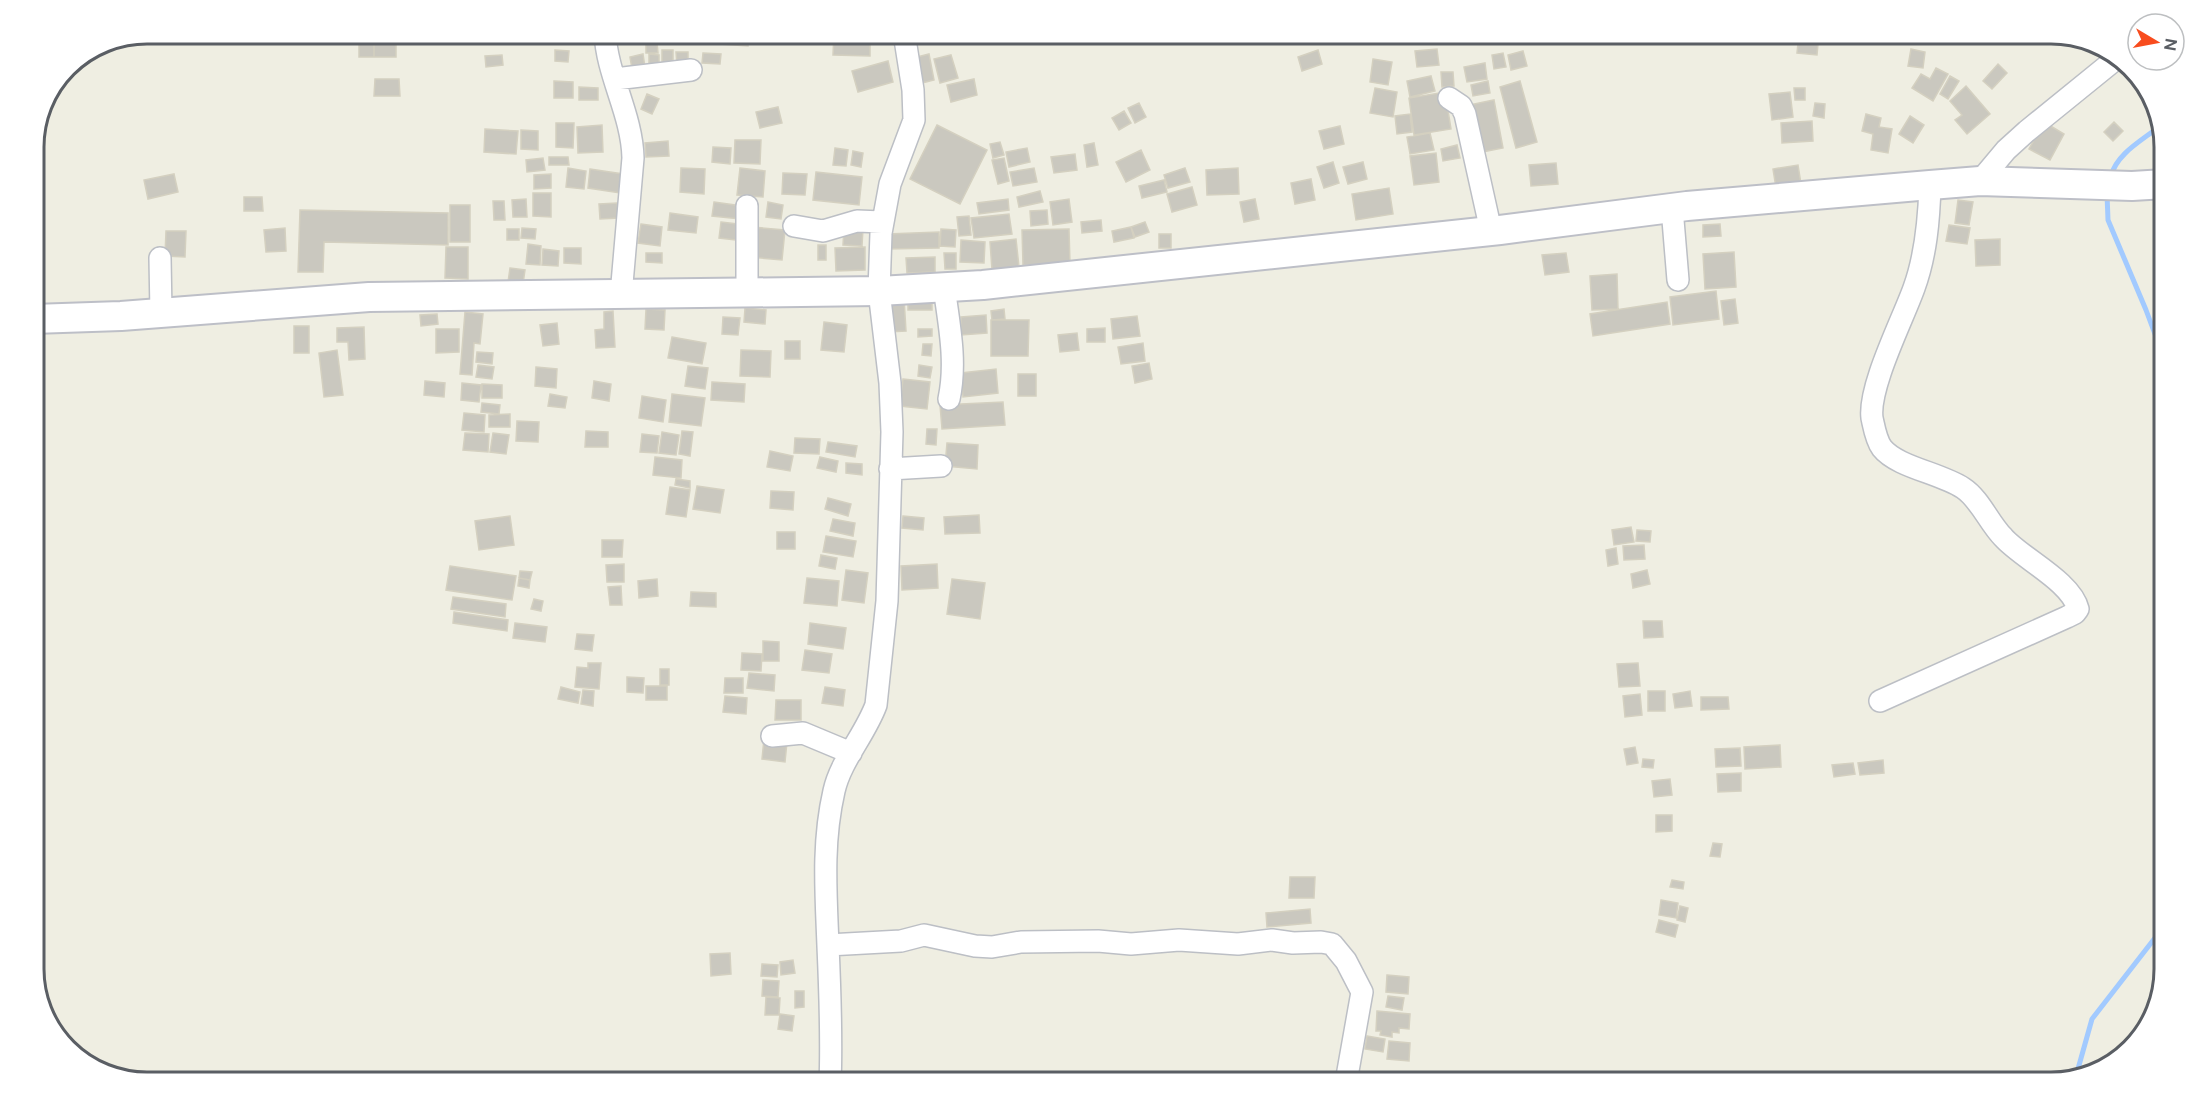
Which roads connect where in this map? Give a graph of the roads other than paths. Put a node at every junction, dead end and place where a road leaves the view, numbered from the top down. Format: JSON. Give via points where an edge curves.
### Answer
{"nodes":[{"id":1,"x":606,"y":44,"type":"edge"},
{"id":2,"x":906,"y":44,"type":"edge"},
{"id":3,"x":2111,"y":62,"type":"edge"},
{"id":4,"x":691,"y":70,"type":"dead end"},
{"id":5,"x":615,"y":79,"type":"junction"},
{"id":6,"x":1449,"y":98,"type":"dead end"},
{"id":7,"x":1980,"y":182,"type":"junction"},
{"id":8,"x":1930,"y":185,"type":"junction"},
{"id":9,"x":2154,"y":185,"type":"edge"},
{"id":10,"x":747,"y":206,"type":"dead end"},
{"id":11,"x":1672,"y":208,"type":"junction"},
{"id":12,"x":871,"y":222,"type":"junction"},
{"id":13,"x":794,"y":226,"type":"dead end"},
{"id":14,"x":1491,"y":231,"type":"junction"},
{"id":15,"x":160,"y":258,"type":"dead end"},
{"id":16,"x":1678,"y":280,"type":"dead end"},
{"id":17,"x":944,"y":287,"type":"junction"},
{"id":18,"x":879,"y":291,"type":"junction"},
{"id":19,"x":747,"y":292,"type":"junction"},
{"id":20,"x":621,"y":295,"type":"junction"},
{"id":21,"x":161,"y":313,"type":"junction"},
{"id":22,"x":44,"y":318,"type":"edge"},
{"id":23,"x":949,"y":399,"type":"dead end"},
{"id":24,"x":941,"y":466,"type":"dead end"},
{"id":25,"x":890,"y":469,"type":"junction"},
{"id":26,"x":1880,"y":701,"type":"dead end"},
{"id":27,"x":772,"y":736,"type":"dead end"},
{"id":28,"x":844,"y":750,"type":"junction"},
{"id":29,"x":828,"y":945,"type":"junction"},
{"id":30,"x":830,"y":1072,"type":"edge"},
{"id":31,"x":1348,"y":1072,"type":"edge"}],
"edges":[{"from":1,"to":5,"type":"street"},
{"from":2,"to":12,"type":"street","via":[[914,90],[914,120]]},
{"from":3,"to":7,"type":"street","via":[[2006,150]]},
{"from":4,"to":5,"type":"street"},
{"from":5,"to":20,"type":"street","via":[[632,140],[633,158]]},
{"from":6,"to":14,"type":"street","via":[[1465,114]]},
{"from":7,"to":8,"type":"main road"},
{"from":7,"to":9,"type":"main road"},
{"from":8,"to":11,"type":"main road"},
{"from":8,"to":26,"type":"street","via":[[1922,261],[1875,393],[1872,414],[1880,446],[1891,456],[1947,478],[1966,490],[2001,535],[2060,583],[2078,609]]},
{"from":10,"to":19,"type":"street"},
{"from":11,"to":14,"type":"main road"},
{"from":11,"to":16,"type":"street"},
{"from":12,"to":13,"type":"street","via":[[823,231]]},
{"from":12,"to":18,"type":"street"},
{"from":14,"to":17,"type":"main road"},
{"from":15,"to":21,"type":"street"},
{"from":17,"to":18,"type":"main road"},
{"from":17,"to":23,"type":"street","via":[[951,345]]},
{"from":18,"to":19,"type":"main road"},
{"from":18,"to":25,"type":"street","via":[[890,383]]},
{"from":19,"to":20,"type":"main road"},
{"from":20,"to":21,"type":"main road","via":[[369,297]]},
{"from":21,"to":22,"type":"main road"},
{"from":24,"to":25,"type":"street"},
{"from":25,"to":28,"type":"street","via":[[887,601],[879,691],[872,715]]},
{"from":27,"to":28,"type":"street","via":[[803,733]]},
{"from":28,"to":29,"type":"street","via":[[827,830],[824,880]]},
{"from":29,"to":30,"type":"street"},
{"from":29,"to":31,"type":"street","via":[[901,941],[924,935],[992,947],[1021,942],[1131,944],[1179,940],[1332,944],[1362,992]]}]}
